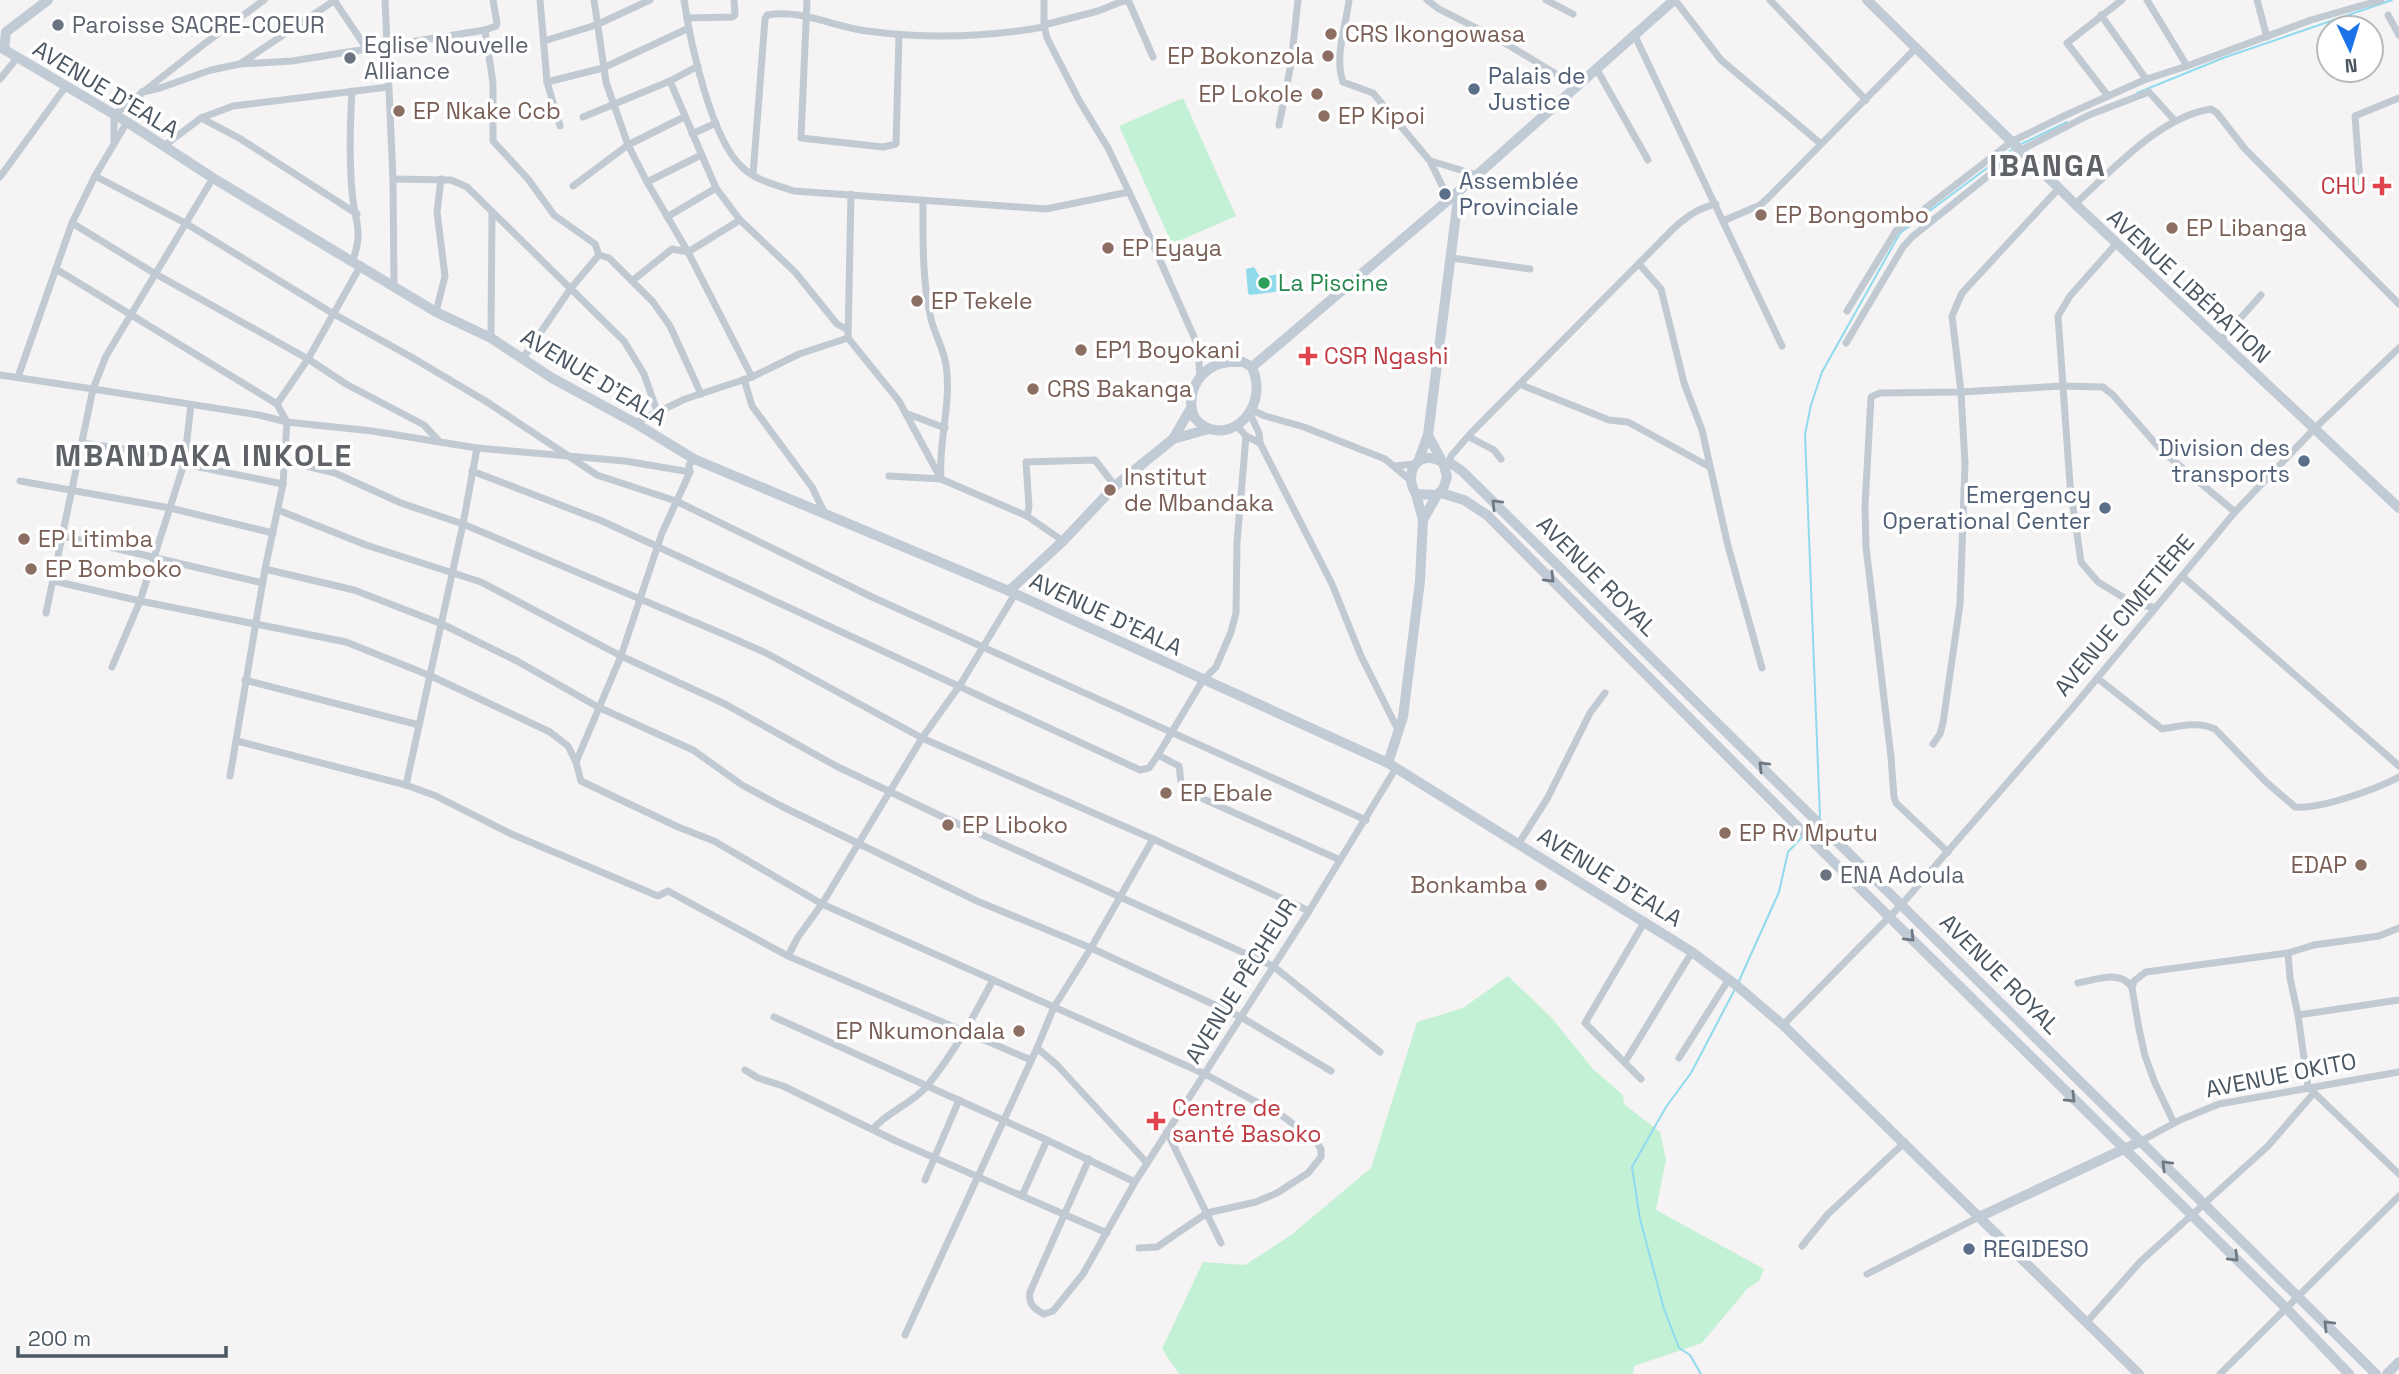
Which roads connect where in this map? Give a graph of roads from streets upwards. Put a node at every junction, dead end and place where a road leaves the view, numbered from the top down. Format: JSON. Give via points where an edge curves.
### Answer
{"nodes":[{"id":1,"x":48,"y":0,"type":"edge"},
{"id":2,"x":264,"y":0,"type":"edge"},
{"id":3,"x":335,"y":0,"type":"edge"},
{"id":4,"x":385,"y":0,"type":"edge"},
{"id":5,"x":493,"y":0,"type":"edge"},
{"id":6,"x":540,"y":0,"type":"edge"},
{"id":7,"x":594,"y":0,"type":"edge"},
{"id":8,"x":650,"y":0,"type":"edge"},
{"id":9,"x":684,"y":0,"type":"edge"},
{"id":10,"x":734,"y":0,"type":"edge"},
{"id":11,"x":807,"y":0,"type":"edge"},
{"id":12,"x":1044,"y":0,"type":"edge"},
{"id":13,"x":1298,"y":0,"type":"edge"},
{"id":14,"x":1349,"y":0,"type":"edge"},
{"id":15,"x":1427,"y":0,"type":"edge"},
{"id":16,"x":1546,"y":0,"type":"edge"},
{"id":17,"x":1674,"y":0,"type":"edge"},
{"id":18,"x":1770,"y":0,"type":"edge"},
{"id":19,"x":1867,"y":0,"type":"edge"},
{"id":20,"x":2122,"y":0,"type":"edge"},
{"id":21,"x":2147,"y":0,"type":"edge"},
{"id":22,"x":2257,"y":0,"type":"edge"},
{"id":23,"x":2381,"y":0,"type":"edge"},
{"id":24,"x":1573,"y":14,"type":"dead end"},
{"id":25,"x":2101,"y":15,"type":"junction"},
{"id":26,"x":2388,"y":15,"type":"dead end"},
{"id":27,"x":805,"y":16,"type":"junction"},
{"id":28,"x":687,"y":18,"type":"junction"},
{"id":29,"x":596,"y":25,"type":"junction"},
{"id":30,"x":1044,"y":26,"type":"junction"},
{"id":31,"x":11,"y":28,"type":"junction"},
{"id":32,"x":688,"y":28,"type":"junction"},
{"id":33,"x":485,"y":30,"type":"junction"},
{"id":34,"x":0,"y":32,"type":"edge"},
{"id":35,"x":1634,"y":34,"type":"junction"},
{"id":36,"x":899,"y":35,"type":"junction"},
{"id":37,"x":2399,"y":35,"type":"edge"},
{"id":38,"x":2267,"y":37,"type":"junction"},
{"id":39,"x":544,"y":41,"type":"junction"},
{"id":40,"x":386,"y":45,"type":"junction"},
{"id":41,"x":2,"y":48,"type":"edge"},
{"id":42,"x":1916,"y":48,"type":"junction"},
{"id":43,"x":367,"y":49,"type":"junction"},
{"id":44,"x":1153,"y":57,"type":"dead end"},
{"id":45,"x":17,"y":58,"type":"junction"},
{"id":46,"x":240,"y":64,"type":"junction"},
{"id":47,"x":698,"y":66,"type":"junction"},
{"id":48,"x":2188,"y":66,"type":"junction"},
{"id":49,"x":603,"y":68,"type":"junction"},
{"id":50,"x":1596,"y":68,"type":"junction"},
{"id":51,"x":0,"y":79,"type":"edge"},
{"id":52,"x":2146,"y":79,"type":"junction"},
{"id":53,"x":670,"y":81,"type":"junction"},
{"id":54,"x":547,"y":82,"type":"junction"},
{"id":55,"x":66,"y":86,"type":"junction"},
{"id":56,"x":1576,"y":86,"type":"junction"},
{"id":57,"x":388,"y":87,"type":"junction"},
{"id":58,"x":352,"y":91,"type":"junction"},
{"id":59,"x":142,"y":92,"type":"junction"},
{"id":60,"x":2108,"y":96,"type":"junction"},
{"id":61,"x":2399,"y":98,"type":"edge"},
{"id":62,"x":1866,"y":100,"type":"junction"},
{"id":63,"x":612,"y":104,"type":"junction"},
{"id":64,"x":114,"y":115,"type":"junction"},
{"id":65,"x":583,"y":117,"type":"dead end"},
{"id":66,"x":684,"y":117,"type":"junction"},
{"id":67,"x":201,"y":118,"type":"junction"},
{"id":68,"x":2175,"y":121,"type":"junction"},
{"id":69,"x":127,"y":122,"type":"junction"},
{"id":70,"x":716,"y":123,"type":"junction"},
{"id":71,"x":1279,"y":125,"type":"dead end"},
{"id":72,"x":560,"y":126,"type":"dead end"},
{"id":73,"x":692,"y":134,"type":"junction"},
{"id":74,"x":1820,"y":143,"type":"junction"},
{"id":75,"x":114,"y":144,"type":"junction"},
{"id":76,"x":628,"y":145,"type":"junction"},
{"id":77,"x":164,"y":146,"type":"junction"},
{"id":78,"x":2015,"y":147,"type":"junction"},
{"id":79,"x":701,"y":155,"type":"junction"},
{"id":80,"x":1648,"y":160,"type":"dead end"},
{"id":81,"x":1430,"y":161,"type":"junction"},
{"id":82,"x":753,"y":175,"type":"junction"},
{"id":83,"x":1477,"y":175,"type":"junction"},
{"id":84,"x":95,"y":176,"type":"junction"},
{"id":85,"x":0,"y":177,"type":"edge"},
{"id":86,"x":213,"y":178,"type":"junction"},
{"id":87,"x":393,"y":179,"type":"junction"},
{"id":88,"x":441,"y":179,"type":"junction"},
{"id":89,"x":647,"y":182,"type":"junction"},
{"id":90,"x":2360,"y":182,"type":"dead end"},
{"id":91,"x":573,"y":186,"type":"dead end"},
{"id":92,"x":716,"y":188,"type":"junction"},
{"id":93,"x":2059,"y":188,"type":"junction"},
{"id":94,"x":1459,"y":191,"type":"junction"},
{"id":95,"x":1129,"y":192,"type":"junction"},
{"id":96,"x":851,"y":194,"type":"junction"},
{"id":97,"x":1449,"y":200,"type":"junction"},
{"id":98,"x":923,"y":201,"type":"junction"},
{"id":99,"x":1716,"y":204,"type":"junction"},
{"id":100,"x":2075,"y":204,"type":"junction"},
{"id":101,"x":492,"y":212,"type":"junction"},
{"id":102,"x":357,"y":214,"type":"junction"},
{"id":103,"x":667,"y":217,"type":"junction"},
{"id":104,"x":740,"y":219,"type":"junction"},
{"id":105,"x":1723,"y":221,"type":"junction"},
{"id":106,"x":72,"y":223,"type":"junction"},
{"id":107,"x":187,"y":224,"type":"junction"},
{"id":108,"x":2116,"y":243,"type":"junction"},
{"id":109,"x":688,"y":252,"type":"junction"},
{"id":110,"x":599,"y":255,"type":"junction"},
{"id":111,"x":1452,"y":258,"type":"junction"},
{"id":112,"x":357,"y":263,"type":"junction"},
{"id":113,"x":1639,"y":264,"type":"junction"},
{"id":114,"x":56,"y":269,"type":"junction"},
{"id":115,"x":1530,"y":270,"type":"dead end"},
{"id":116,"x":154,"y":273,"type":"junction"},
{"id":117,"x":632,"y":281,"type":"junction"},
{"id":118,"x":394,"y":287,"type":"junction"},
{"id":119,"x":571,"y":288,"type":"junction"},
{"id":120,"x":2262,"y":295,"type":"dead end"},
{"id":121,"x":2399,"y":304,"type":"edge"},
{"id":122,"x":1847,"y":311,"type":"dead end"},
{"id":123,"x":436,"y":312,"type":"junction"},
{"id":124,"x":332,"y":313,"type":"junction"},
{"id":125,"x":131,"y":316,"type":"junction"},
{"id":126,"x":848,"y":334,"type":"junction"},
{"id":127,"x":491,"y":338,"type":"junction"},
{"id":128,"x":2220,"y":341,"type":"junction"},
{"id":129,"x":1846,"y":343,"type":"dead end"},
{"id":130,"x":1198,"y":346,"type":"junction"},
{"id":131,"x":1782,"y":346,"type":"dead end"},
{"id":132,"x":2399,"y":348,"type":"edge"},
{"id":133,"x":523,"y":358,"type":"junction"},
{"id":134,"x":308,"y":359,"type":"junction"},
{"id":135,"x":1223,"y":362,"type":"junction"},
{"id":136,"x":1252,"y":367,"type":"junction"},
{"id":137,"x":0,"y":375,"type":"edge"},
{"id":138,"x":18,"y":377,"type":"junction"},
{"id":139,"x":748,"y":378,"type":"junction"},
{"id":140,"x":1200,"y":378,"type":"junction"},
{"id":141,"x":1519,"y":384,"type":"junction"},
{"id":142,"x":2063,"y":386,"type":"junction"},
{"id":143,"x":93,"y":389,"type":"junction"},
{"id":144,"x":1961,"y":391,"type":"junction"},
{"id":145,"x":701,"y":394,"type":"junction"},
{"id":146,"x":277,"y":404,"type":"junction"},
{"id":147,"x":191,"y":405,"type":"junction"},
{"id":148,"x":1191,"y":408,"type":"junction"},
{"id":149,"x":657,"y":411,"type":"junction"},
{"id":150,"x":1251,"y":412,"type":"junction"},
{"id":151,"x":907,"y":414,"type":"junction"},
{"id":152,"x":287,"y":422,"type":"junction"},
{"id":153,"x":635,"y":423,"type":"junction"},
{"id":154,"x":1236,"y":425,"type":"junction"},
{"id":155,"x":945,"y":428,"type":"junction"},
{"id":156,"x":1209,"y":429,"type":"junction"},
{"id":157,"x":2313,"y":430,"type":"junction"},
{"id":158,"x":1428,"y":435,"type":"junction"},
{"id":159,"x":1246,"y":436,"type":"junction"},
{"id":160,"x":1469,"y":436,"type":"junction"},
{"id":161,"x":1173,"y":439,"type":"junction"},
{"id":162,"x":439,"y":441,"type":"junction"},
{"id":163,"x":83,"y":443,"type":"junction"},
{"id":164,"x":1260,"y":443,"type":"junction"},
{"id":165,"x":477,"y":447,"type":"junction"},
{"id":166,"x":564,"y":454,"type":"junction"},
{"id":167,"x":694,"y":459,"type":"junction"},
{"id":168,"x":1501,"y":459,"type":"dead end"},
{"id":169,"x":285,"y":461,"type":"junction"},
{"id":170,"x":1417,"y":462,"type":"junction"},
{"id":171,"x":1445,"y":463,"type":"junction"},
{"id":172,"x":184,"y":464,"type":"junction"},
{"id":173,"x":1395,"y":466,"type":"junction"},
{"id":174,"x":1710,"y":467,"type":"junction"},
{"id":175,"x":472,"y":471,"type":"junction"},
{"id":176,"x":690,"y":472,"type":"junction"},
{"id":177,"x":890,"y":477,"type":"dead end"},
{"id":178,"x":941,"y":478,"type":"junction"},
{"id":179,"x":1410,"y":480,"type":"junction"},
{"id":180,"x":20,"y":481,"type":"dead end"},
{"id":181,"x":283,"y":484,"type":"junction"},
{"id":182,"x":1115,"y":486,"type":"junction"},
{"id":183,"x":72,"y":491,"type":"junction"},
{"id":184,"x":1416,"y":494,"type":"junction"},
{"id":185,"x":1439,"y":494,"type":"junction"},
{"id":186,"x":676,"y":501,"type":"junction"},
{"id":187,"x":2399,"y":508,"type":"edge"},
{"id":188,"x":170,"y":509,"type":"junction"},
{"id":189,"x":278,"y":510,"type":"junction"},
{"id":190,"x":2235,"y":512,"type":"junction"},
{"id":191,"x":826,"y":515,"type":"junction"},
{"id":192,"x":1027,"y":516,"type":"junction"},
{"id":193,"x":1423,"y":520,"type":"junction"},
{"id":194,"x":463,"y":524,"type":"junction"},
{"id":195,"x":273,"y":533,"type":"junction"},
{"id":196,"x":63,"y":536,"type":"junction"},
{"id":197,"x":1063,"y":541,"type":"junction"},
{"id":198,"x":659,"y":547,"type":"junction"},
{"id":199,"x":155,"y":558,"type":"junction"},
{"id":200,"x":265,"y":569,"type":"junction"},
{"id":201,"x":453,"y":574,"type":"junction"},
{"id":202,"x":2182,"y":576,"type":"junction"},
{"id":203,"x":54,"y":581,"type":"junction"},
{"id":204,"x":263,"y":583,"type":"junction"},
{"id":205,"x":1012,"y":592,"type":"junction"},
{"id":206,"x":640,"y":599,"type":"junction"},
{"id":207,"x":140,"y":601,"type":"junction"},
{"id":208,"x":2136,"y":605,"type":"junction"},
{"id":209,"x":2154,"y":607,"type":"junction"},
{"id":210,"x":46,"y":614,"type":"dead end"},
{"id":211,"x":2142,"y":622,"type":"junction"},
{"id":212,"x":442,"y":624,"type":"junction"},
{"id":213,"x":255,"y":625,"type":"junction"},
{"id":214,"x":984,"y":645,"type":"junction"},
{"id":215,"x":621,"y":656,"type":"junction"},
{"id":216,"x":112,"y":667,"type":"dead end"},
{"id":217,"x":1762,"y":668,"type":"dead end"},
{"id":218,"x":431,"y":676,"type":"junction"},
{"id":219,"x":2097,"y":678,"type":"junction"},
{"id":220,"x":245,"y":680,"type":"junction"},
{"id":221,"x":1203,"y":680,"type":"junction"},
{"id":222,"x":960,"y":685,"type":"junction"},
{"id":223,"x":1605,"y":694,"type":"dead end"},
{"id":224,"x":598,"y":707,"type":"junction"},
{"id":225,"x":419,"y":725,"type":"junction"},
{"id":226,"x":1398,"y":730,"type":"junction"},
{"id":227,"x":1173,"y":731,"type":"junction"},
{"id":228,"x":922,"y":738,"type":"junction"},
{"id":229,"x":237,"y":741,"type":"junction"},
{"id":230,"x":1933,"y":744,"type":"dead end"},
{"id":231,"x":1158,"y":755,"type":"junction"},
{"id":232,"x":576,"y":762,"type":"junction"},
{"id":233,"x":1392,"y":765,"type":"junction"},
{"id":234,"x":2399,"y":765,"type":"edge"},
{"id":235,"x":230,"y":776,"type":"dead end"},
{"id":236,"x":2399,"y":777,"type":"edge"},
{"id":237,"x":406,"y":785,"type":"junction"},
{"id":238,"x":889,"y":790,"type":"junction"},
{"id":239,"x":1366,"y":820,"type":"junction"},
{"id":240,"x":1153,"y":839,"type":"junction"},
{"id":241,"x":1519,"y":843,"type":"junction"},
{"id":242,"x":857,"y":844,"type":"junction"},
{"id":243,"x":1948,"y":852,"type":"junction"},
{"id":244,"x":1340,"y":860,"type":"junction"},
{"id":245,"x":1120,"y":895,"type":"junction"},
{"id":246,"x":822,"y":904,"type":"junction"},
{"id":247,"x":1902,"y":904,"type":"junction"},
{"id":248,"x":1309,"y":911,"type":"junction"},
{"id":249,"x":1890,"y":918,"type":"junction"},
{"id":250,"x":1645,"y":921,"type":"junction"},
{"id":251,"x":2399,"y":928,"type":"edge"},
{"id":252,"x":1091,"y":948,"type":"junction"},
{"id":253,"x":1692,"y":952,"type":"junction"},
{"id":254,"x":2288,"y":953,"type":"junction"},
{"id":255,"x":788,"y":956,"type":"junction"},
{"id":256,"x":1273,"y":966,"type":"junction"},
{"id":257,"x":2146,"y":972,"type":"junction"},
{"id":258,"x":2117,"y":977,"type":"junction"},
{"id":259,"x":993,"y":980,"type":"junction"},
{"id":260,"x":1731,"y":981,"type":"junction"},
{"id":261,"x":2078,"y":983,"type":"dead end"},
{"id":262,"x":2132,"y":988,"type":"junction"},
{"id":263,"x":2399,"y":1000,"type":"edge"},
{"id":264,"x":1054,"y":1007,"type":"junction"},
{"id":265,"x":2298,"y":1015,"type":"junction"},
{"id":266,"x":774,"y":1017,"type":"dead end"},
{"id":267,"x":1241,"y":1017,"type":"junction"},
{"id":268,"x":1783,"y":1025,"type":"junction"},
{"id":269,"x":964,"y":1033,"type":"junction"},
{"id":270,"x":1037,"y":1048,"type":"junction"},
{"id":271,"x":1380,"y":1052,"type":"dead end"},
{"id":272,"x":1679,"y":1058,"type":"dead end"},
{"id":273,"x":1031,"y":1060,"type":"junction"},
{"id":274,"x":1625,"y":1062,"type":"junction"},
{"id":275,"x":745,"y":1070,"type":"dead end"},
{"id":276,"x":1331,"y":1071,"type":"dead end"},
{"id":277,"x":2399,"y":1072,"type":"edge"},
{"id":278,"x":1205,"y":1074,"type":"junction"},
{"id":279,"x":1641,"y":1079,"type":"dead end"},
{"id":280,"x":927,"y":1086,"type":"junction"},
{"id":281,"x":2311,"y":1091,"type":"junction"},
{"id":282,"x":959,"y":1100,"type":"junction"},
{"id":283,"x":1003,"y":1120,"type":"junction"},
{"id":284,"x":2174,"y":1123,"type":"junction"},
{"id":285,"x":873,"y":1129,"type":"junction"},
{"id":286,"x":1167,"y":1132,"type":"junction"},
{"id":287,"x":1047,"y":1140,"type":"junction"},
{"id":288,"x":2141,"y":1141,"type":"junction"},
{"id":289,"x":1905,"y":1142,"type":"junction"},
{"id":290,"x":2123,"y":1150,"type":"junction"},
{"id":291,"x":934,"y":1157,"type":"junction"},
{"id":292,"x":1089,"y":1159,"type":"junction"},
{"id":293,"x":1147,"y":1163,"type":"junction"},
{"id":294,"x":2399,"y":1174,"type":"edge"},
{"id":295,"x":978,"y":1177,"type":"junction"},
{"id":296,"x":925,"y":1180,"type":"dead end"},
{"id":297,"x":1135,"y":1182,"type":"junction"},
{"id":298,"x":1022,"y":1196,"type":"junction"},
{"id":299,"x":2399,"y":1196,"type":"edge"},
{"id":300,"x":2204,"y":1202,"type":"junction"},
{"id":301,"x":1207,"y":1213,"type":"junction"},
{"id":302,"x":2191,"y":1215,"type":"junction"},
{"id":303,"x":1065,"y":1216,"type":"junction"},
{"id":304,"x":1979,"y":1217,"type":"junction"},
{"id":305,"x":1107,"y":1233,"type":"junction"},
{"id":306,"x":1221,"y":1243,"type":"dead end"},
{"id":307,"x":1802,"y":1246,"type":"dead end"},
{"id":308,"x":1139,"y":1248,"type":"dead end"},
{"id":309,"x":1867,"y":1274,"type":"dead end"},
{"id":310,"x":2300,"y":1297,"type":"junction"},
{"id":311,"x":2287,"y":1309,"type":"junction"},
{"id":312,"x":2086,"y":1323,"type":"junction"},
{"id":313,"x":905,"y":1335,"type":"dead end"},
{"id":314,"x":2399,"y":1362,"type":"edge"},
{"id":315,"x":2139,"y":1374,"type":"edge"},
{"id":316,"x":2220,"y":1374,"type":"edge"},
{"id":317,"x":2349,"y":1374,"type":"edge"},
{"id":318,"x":2376,"y":1374,"type":"edge"},
{"id":319,"x":2387,"y":1374,"type":"edge"}],
"edges":[{"from":1,"to":31,"type":"street"},
{"from":2,"to":59,"type":"street"},
{"from":3,"to":43,"type":"street"},
{"from":3,"to":46,"type":"street"},
{"from":4,"to":40,"type":"street"},
{"from":5,"to":33,"type":"street","via":[[497,23]]},
{"from":6,"to":39,"type":"street"},
{"from":7,"to":29,"type":"street"},
{"from":8,"to":29,"type":"street"},
{"from":9,"to":28,"type":"street"},
{"from":10,"to":28,"type":"street","via":[[732,17]]},
{"from":11,"to":27,"type":"street"},
{"from":12,"to":30,"type":"street"},
{"from":13,"to":71,"type":"street"},
{"from":14,"to":81,"type":"street","via":[[1341,48],[1343,82],[1373,93]]},
{"from":15,"to":56,"type":"street"},
{"from":16,"to":24,"type":"street"},
{"from":17,"to":35,"type":"street"},
{"from":17,"to":74,"type":"street","via":[[1721,60]]},
{"from":18,"to":62,"type":"street"},
{"from":19,"to":42,"type":"street","name":"AVENUE LIBÉRATION"},
{"from":20,"to":25,"type":"street"},
{"from":21,"to":48,"type":"street"},
{"from":22,"to":38,"type":"street"},
{"from":23,"to":38,"type":"street"},
{"from":25,"to":52,"type":"street"},
{"from":25,"to":60,"type":"street","via":[[2067,43]]},
{"from":26,"to":37,"type":"street"},
{"from":27,"to":36,"type":"street"},
{"from":27,"to":36,"type":"street","via":[[800,138],[883,147],[896,144]]},
{"from":27,"to":82,"type":"street","via":[[791,13],[765,19]]},
{"from":28,"to":32,"type":"street"},
{"from":29,"to":39,"type":"street"},
{"from":29,"to":49,"type":"street"},
{"from":30,"to":36,"type":"street","via":[[996,35]]},
{"from":30,"to":44,"type":"street","via":[[1129,2]]},
{"from":30,"to":95,"type":"street"},
{"from":31,"to":34,"type":"street"},
{"from":31,"to":41,"type":"street"},
{"from":32,"to":47,"type":"street"},
{"from":32,"to":49,"type":"street"},
{"from":33,"to":40,"type":"street"},
{"from":33,"to":110,"type":"street","via":[[493,83],[493,141],[554,215],[595,244]]},
{"from":35,"to":50,"type":"street"},
{"from":35,"to":99,"type":"street"},
{"from":38,"to":48,"type":"street"},
{"from":39,"to":54,"type":"street"},
{"from":40,"to":43,"type":"street"},
{"from":40,"to":57,"type":"street"},
{"from":41,"to":45,"type":"street","name":"AVENUE D'EALA"},
{"from":42,"to":62,"type":"street"},
{"from":42,"to":78,"type":"street","name":"AVENUE LIBÉRATION"},
{"from":43,"to":46,"type":"street"},
{"from":45,"to":51,"type":"street"},
{"from":45,"to":55,"type":"street","name":"AVENUE D'EALA"},
{"from":46,"to":59,"type":"street"},
{"from":47,"to":53,"type":"street"},
{"from":47,"to":70,"type":"street"},
{"from":48,"to":52,"type":"street"},
{"from":49,"to":54,"type":"street"},
{"from":49,"to":63,"type":"street"},
{"from":50,"to":56,"type":"street"},
{"from":50,"to":80,"type":"street"},
{"from":52,"to":60,"type":"street"},
{"from":53,"to":63,"type":"street"},
{"from":53,"to":66,"type":"street"},
{"from":54,"to":72,"type":"street"},
{"from":55,"to":64,"type":"street","name":"AVENUE D'EALA"},
{"from":55,"to":85,"type":"street"},
{"from":56,"to":83,"type":"street"},
{"from":57,"to":58,"type":"street"},
{"from":57,"to":87,"type":"street"},
{"from":58,"to":67,"type":"street","via":[[245,104]]},
{"from":58,"to":102,"type":"street","via":[[349,129]]},
{"from":59,"to":64,"type":"street"},
{"from":60,"to":78,"type":"street"},
{"from":61,"to":90,"type":"street","via":[[2355,116]]},
{"from":62,"to":74,"type":"street"},
{"from":63,"to":65,"type":"street"},
{"from":63,"to":76,"type":"street"},
{"from":64,"to":69,"type":"street","name":"AVENUE D'EALA"},
{"from":64,"to":75,"type":"street"},
{"from":66,"to":73,"type":"street"},
{"from":66,"to":76,"type":"street"},
{"from":67,"to":77,"type":"street"},
{"from":67,"to":102,"type":"street"},
{"from":68,"to":78,"type":"street","via":[[2149,92]]},
{"from":68,"to":100,"type":"street"},
{"from":68,"to":121,"type":"street","via":[[2211,109],[2217,113],[2245,149]]},
{"from":69,"to":75,"type":"street"},
{"from":69,"to":77,"type":"street","name":"AVENUE D'EALA"},
{"from":70,"to":73,"type":"street"},
{"from":70,"to":82,"type":"street","via":[[730,153]]},
{"from":73,"to":79,"type":"street"},
{"from":74,"to":105,"type":"street","via":[[1760,205]]},
{"from":75,"to":84,"type":"street"},
{"from":76,"to":89,"type":"street"},
{"from":76,"to":91,"type":"street"},
{"from":77,"to":86,"type":"street","name":"AVENUE D'EALA"},
{"from":78,"to":93,"type":"street","name":"AVENUE LIBÉRATION"},
{"from":78,"to":122,"type":"street","via":[[1896,231]]},
{"from":78,"to":129,"type":"street","via":[[1909,240]]},
{"from":79,"to":89,"type":"street"},
{"from":79,"to":92,"type":"street"},
{"from":81,"to":83,"type":"street"},
{"from":81,"to":97,"type":"street"},
{"from":82,"to":96,"type":"street","via":[[794,191]]},
{"from":83,"to":94,"type":"street"},
{"from":84,"to":106,"type":"street"},
{"from":84,"to":107,"type":"street"},
{"from":86,"to":107,"type":"street"},
{"from":86,"to":112,"type":"street","name":"AVENUE D'EALA"},
{"from":87,"to":88,"type":"street"},
{"from":87,"to":118,"type":"street"},
{"from":88,"to":101,"type":"street","via":[[460,183]]},
{"from":88,"to":123,"type":"street","via":[[438,212],[445,276]]},
{"from":89,"to":103,"type":"street"},
{"from":92,"to":103,"type":"street"},
{"from":92,"to":104,"type":"street"},
{"from":93,"to":100,"type":"street","name":"AVENUE LIBÉRATION"},
{"from":93,"to":144,"type":"street","via":[[1962,293],[1954,308],[1952,328]]},
{"from":94,"to":97,"type":"street"},
{"from":94,"to":111,"type":"street"},
{"from":95,"to":98,"type":"street","via":[[1046,209]]},
{"from":95,"to":130,"type":"street"},
{"from":96,"to":98,"type":"street"},
{"from":96,"to":126,"type":"street"},
{"from":97,"to":136,"type":"street"},
{"from":98,"to":155,"type":"street","via":[[926,294],[946,365]]},
{"from":99,"to":105,"type":"street"},
{"from":99,"to":113,"type":"street","via":[[1686,217]]},
{"from":100,"to":108,"type":"street","name":"AVENUE LIBÉRATION"},
{"from":101,"to":119,"type":"street"},
{"from":101,"to":127,"type":"street"},
{"from":102,"to":112,"type":"street"},
{"from":103,"to":109,"type":"street"},
{"from":104,"to":109,"type":"street"},
{"from":104,"to":126,"type":"street","via":[[795,272]]},
{"from":105,"to":131,"type":"street"},
{"from":106,"to":114,"type":"street"},
{"from":106,"to":116,"type":"street"},
{"from":107,"to":116,"type":"street"},
{"from":107,"to":124,"type":"street"},
{"from":108,"to":128,"type":"street","name":"AVENUE LIBÉRATION"},
{"from":108,"to":142,"type":"street","via":[[2060,310]]},
{"from":109,"to":117,"type":"street","via":[[672,249]]},
{"from":109,"to":139,"type":"street"},
{"from":110,"to":117,"type":"street"},
{"from":110,"to":119,"type":"street"},
{"from":111,"to":115,"type":"street"},
{"from":111,"to":158,"type":"street"},
{"from":112,"to":118,"type":"street","name":"AVENUE D'EALA"},
{"from":112,"to":124,"type":"street"},
{"from":113,"to":141,"type":"street"},
{"from":113,"to":174,"type":"street","via":[[1661,289]]},
{"from":114,"to":125,"type":"street"},
{"from":114,"to":138,"type":"street"},
{"from":116,"to":125,"type":"street"},
{"from":116,"to":134,"type":"street"},
{"from":117,"to":145,"type":"street","via":[[670,326]]},
{"from":118,"to":123,"type":"street","name":"AVENUE D'EALA"},
{"from":119,"to":133,"type":"street"},
{"from":119,"to":149,"type":"street","via":[[624,341],[644,374]]},
{"from":120,"to":128,"type":"street"},
{"from":123,"to":127,"type":"street","name":"AVENUE D'EALA"},
{"from":124,"to":134,"type":"street"},
{"from":124,"to":166,"type":"street","via":[[476,396]]},
{"from":125,"to":143,"type":"street","via":[[106,356]]},
{"from":125,"to":146,"type":"street"},
{"from":126,"to":139,"type":"street"},
{"from":126,"to":151,"type":"street"},
{"from":127,"to":133,"type":"street","name":"AVENUE D'EALA"},
{"from":128,"to":157,"type":"street","name":"AVENUE LIBÉRATION"},
{"from":130,"to":135,"type":"street"},
{"from":130,"to":140,"type":"street"},
{"from":132,"to":157,"type":"street","name":"AVENUE CIMETIÈRE"},
{"from":133,"to":153,"type":"street","name":"AVENUE D'EALA"},
{"from":134,"to":146,"type":"street"},
{"from":134,"to":162,"type":"street","via":[[424,425]]},
{"from":135,"to":136,"type":"street"},
{"from":135,"to":140,"type":"street"},
{"from":136,"to":150,"type":"street","via":[[1256,388]]},
{"from":137,"to":138,"type":"street"},
{"from":138,"to":143,"type":"street"},
{"from":139,"to":145,"type":"street"},
{"from":139,"to":191,"type":"street","via":[[752,406],[812,487]]},
{"from":140,"to":148,"type":"street","via":[[1193,389]]},
{"from":141,"to":160,"type":"street"},
{"from":141,"to":174,"type":"street","via":[[1609,420],[1628,422]]},
{"from":142,"to":144,"type":"street"},
{"from":142,"to":190,"type":"street","via":[[2108,390],[2162,451]]},
{"from":142,"to":208,"type":"street","via":[[2081,562],[2098,582]]},
{"from":143,"to":147,"type":"street"},
{"from":143,"to":163,"type":"street"},
{"from":144,"to":230,"type":"street","via":[[1965,464],[1960,604],[1940,734]]},
{"from":144,"to":243,"type":"street","via":[[1871,397],[1865,506],[1894,797]]},
{"from":145,"to":149,"type":"street"},
{"from":146,"to":152,"type":"street"},
{"from":147,"to":152,"type":"street"},
{"from":147,"to":172,"type":"street"},
{"from":148,"to":156,"type":"street","via":[[1197,421]]},
{"from":148,"to":161,"type":"street"},
{"from":149,"to":153,"type":"street"},
{"from":150,"to":154,"type":"street"},
{"from":150,"to":164,"type":"street"},
{"from":150,"to":173,"type":"street","via":[[1304,427]]},
{"from":151,"to":155,"type":"street"},
{"from":151,"to":178,"type":"street"},
{"from":152,"to":162,"type":"street"},
{"from":152,"to":169,"type":"street"},
{"from":153,"to":167,"type":"street","name":"AVENUE D'EALA"},
{"from":154,"to":156,"type":"street"},
{"from":154,"to":159,"type":"street"},
{"from":155,"to":178,"type":"street"},
{"from":156,"to":161,"type":"street"},
{"from":157,"to":187,"type":"street","name":"AVENUE LIBÉRATION"},
{"from":157,"to":190,"type":"street","name":"AVENUE CIMETIÈRE"},
{"from":158,"to":170,"type":"street"},
{"from":158,"to":171,"type":"street"},
{"from":159,"to":164,"type":"street"},
{"from":159,"to":221,"type":"street","via":[[1236,612],[1216,667]]},
{"from":160,"to":168,"type":"street"},
{"from":160,"to":171,"type":"street"},
{"from":161,"to":182,"type":"street"},
{"from":162,"to":165,"type":"street"},
{"from":163,"to":172,"type":"street","via":[[157,454]]},
{"from":163,"to":183,"type":"street"},
{"from":164,"to":226,"type":"street","via":[[1332,584]]},
{"from":165,"to":166,"type":"street"},
{"from":165,"to":175,"type":"street"},
{"from":166,"to":176,"type":"street"},
{"from":166,"to":186,"type":"street","via":[[597,475]]},
{"from":167,"to":176,"type":"street"},
{"from":167,"to":191,"type":"street","name":"AVENUE D'EALA"},
{"from":169,"to":181,"type":"street"},
{"from":169,"to":194,"type":"street","via":[[335,473]]},
{"from":170,"to":171,"type":"street","via":[[1434,458]]},
{"from":170,"to":173,"type":"street"},
{"from":170,"to":179,"type":"street"},
{"from":171,"to":185,"type":"street","via":[[1447,477]]},
{"from":247,"to":171,"type":"street","name":"AVENUE ROYAL","one_way":true,"via":[[1462,471]]},
{"from":172,"to":181,"type":"street"},
{"from":172,"to":188,"type":"street"},
{"from":173,"to":179,"type":"street"},
{"from":174,"to":217,"type":"street"},
{"from":175,"to":194,"type":"street"},
{"from":175,"to":198,"type":"street"},
{"from":176,"to":186,"type":"street"},
{"from":177,"to":178,"type":"street"},
{"from":178,"to":192,"type":"street"},
{"from":179,"to":184,"type":"street"},
{"from":180,"to":183,"type":"street"},
{"from":181,"to":189,"type":"street"},
{"from":182,"to":192,"type":"street","via":[[1095,460],[1026,462]]},
{"from":182,"to":197,"type":"street"},
{"from":183,"to":188,"type":"street"},
{"from":183,"to":196,"type":"street"},
{"from":184,"to":185,"type":"street"},
{"from":184,"to":193,"type":"street"},
{"from":185,"to":193,"type":"street"},
{"from":185,"to":249,"type":"street","name":"AVENUE ROYAL","one_way":true,"via":[[1464,500],[1488,514]]},
{"from":186,"to":198,"type":"street"},
{"from":186,"to":214,"type":"street","via":[[872,597]]},
{"from":188,"to":195,"type":"street"},
{"from":188,"to":199,"type":"street"},
{"from":189,"to":195,"type":"street"},
{"from":189,"to":201,"type":"street"},
{"from":190,"to":202,"type":"street","name":"AVENUE CIMETIÈRE"},
{"from":191,"to":205,"type":"street","name":"AVENUE D'EALA"},
{"from":192,"to":197,"type":"street"},
{"from":193,"to":226,"type":"street","via":[[1419,594]]},
{"from":194,"to":201,"type":"street"},
{"from":194,"to":206,"type":"street"},
{"from":195,"to":200,"type":"street"},
{"from":196,"to":199,"type":"street"},
{"from":196,"to":203,"type":"street"},
{"from":197,"to":205,"type":"street"},
{"from":198,"to":206,"type":"street"},
{"from":198,"to":222,"type":"street"},
{"from":199,"to":204,"type":"street"},
{"from":199,"to":207,"type":"street"},
{"from":200,"to":204,"type":"street"},
{"from":200,"to":212,"type":"street","via":[[354,590]]},
{"from":201,"to":212,"type":"street"},
{"from":201,"to":215,"type":"street","via":[[481,582]]},
{"from":202,"to":209,"type":"street","name":"AVENUE CIMETIÈRE"},
{"from":202,"to":234,"type":"street"},
{"from":203,"to":207,"type":"street"},
{"from":203,"to":210,"type":"street"},
{"from":204,"to":213,"type":"street"},
{"from":205,"to":214,"type":"street"},
{"from":205,"to":221,"type":"street","name":"AVENUE D'EALA"},
{"from":206,"to":215,"type":"street"},
{"from":206,"to":228,"type":"street","via":[[766,653]]},
{"from":207,"to":213,"type":"street"},
{"from":207,"to":216,"type":"street"},
{"from":208,"to":209,"type":"street"},
{"from":208,"to":211,"type":"street"},
{"from":209,"to":211,"type":"street","name":"AVENUE CIMETIÈRE"},
{"from":211,"to":219,"type":"street","name":"AVENUE CIMETIÈRE"},
{"from":212,"to":218,"type":"street"},
{"from":212,"to":224,"type":"street"},
{"from":213,"to":218,"type":"street","via":[[346,642]]},
{"from":213,"to":220,"type":"street"},
{"from":214,"to":222,"type":"street"},
{"from":214,"to":227,"type":"street"},
{"from":215,"to":224,"type":"street"},
{"from":215,"to":238,"type":"street","via":[[725,704]]},
{"from":218,"to":225,"type":"street"},
{"from":218,"to":232,"type":"street","via":[[550,732],[568,746]]},
{"from":219,"to":236,"type":"street","via":[[2162,729],[2208,725],[2215,729],[2295,807],[2371,790]]},
{"from":219,"to":243,"type":"street","name":"AVENUE CIMETIÈRE"},
{"from":220,"to":225,"type":"street"},
{"from":220,"to":229,"type":"street"},
{"from":221,"to":227,"type":"street"},
{"from":221,"to":233,"type":"street","name":"AVENUE D'EALA"},
{"from":222,"to":228,"type":"street"},
{"from":222,"to":231,"type":"street","via":[[1140,770],[1149,768]]},
{"from":223,"to":241,"type":"street"},
{"from":224,"to":232,"type":"street"},
{"from":224,"to":242,"type":"street","via":[[693,750],[742,785]]},
{"from":225,"to":237,"type":"street"},
{"from":226,"to":233,"type":"street"},
{"from":227,"to":231,"type":"street"},
{"from":227,"to":239,"type":"street"},
{"from":228,"to":238,"type":"street"},
{"from":228,"to":240,"type":"street"},
{"from":229,"to":235,"type":"street"},
{"from":229,"to":237,"type":"street"},
{"from":231,"to":244,"type":"street","via":[[1179,766],[1181,784],[1188,792]]},
{"from":232,"to":246,"type":"street","via":[[581,781],[714,841]]},
{"from":233,"to":239,"type":"street","name":"AVENUE PÊCHEUR"},
{"from":233,"to":241,"type":"street","name":"AVENUE D'EALA"},
{"from":237,"to":255,"type":"street","via":[[658,896],[668,891]]},
{"from":238,"to":242,"type":"street"},
{"from":238,"to":245,"type":"street"},
{"from":239,"to":244,"type":"street","name":"AVENUE PÊCHEUR"},
{"from":240,"to":245,"type":"street"},
{"from":240,"to":248,"type":"street"},
{"from":241,"to":250,"type":"street","name":"AVENUE D'EALA"},
{"from":242,"to":246,"type":"street"},
{"from":242,"to":252,"type":"street"},
{"from":243,"to":247,"type":"street","name":"AVENUE CIMETIÈRE"},
{"from":244,"to":248,"type":"street","name":"AVENUE PÊCHEUR"},
{"from":245,"to":252,"type":"street"},
{"from":245,"to":256,"type":"street"},
{"from":246,"to":255,"type":"street"},
{"from":246,"to":259,"type":"street"},
{"from":247,"to":249,"type":"street","name":"AVENUE CIMETIÈRE"},
{"from":247,"to":288,"type":"street","name":"AVENUE ROYAL"},
{"from":248,"to":256,"type":"street","name":"AVENUE PÊCHEUR"},
{"from":249,"to":268,"type":"street","name":"AVENUE CIMETIÈRE"},
{"from":249,"to":290,"type":"street","name":"AVENUE ROYAL","one_way":true},
{"from":250,"to":253,"type":"street","name":"AVENUE D'EALA"},
{"from":250,"to":274,"type":"street","via":[[1585,1023]]},
{"from":251,"to":254,"type":"street"},
{"from":252,"to":264,"type":"street"},
{"from":252,"to":267,"type":"street"},
{"from":253,"to":260,"type":"street","name":"AVENUE D'EALA"},
{"from":253,"to":274,"type":"street"},
{"from":254,"to":257,"type":"street"},
{"from":254,"to":265,"type":"street"},
{"from":255,"to":269,"type":"street"},
{"from":256,"to":267,"type":"street","name":"AVENUE PÊCHEUR"},
{"from":256,"to":271,"type":"street"},
{"from":257,"to":258,"type":"street"},
{"from":257,"to":262,"type":"street"},
{"from":258,"to":261,"type":"street"},
{"from":258,"to":262,"type":"street"},
{"from":259,"to":264,"type":"street"},
{"from":259,"to":269,"type":"street"},
{"from":260,"to":268,"type":"street","name":"AVENUE D'EALA"},
{"from":260,"to":272,"type":"street"},
{"from":262,"to":284,"type":"street","via":[[2145,1056]]},
{"from":263,"to":265,"type":"street"},
{"from":264,"to":270,"type":"street"},
{"from":264,"to":278,"type":"street"},
{"from":265,"to":281,"type":"street"},
{"from":266,"to":280,"type":"street"},
{"from":267,"to":276,"type":"street"},
{"from":267,"to":278,"type":"street","name":"AVENUE PÊCHEUR"},
{"from":268,"to":289,"type":"street","name":"AVENUE D'EALA"},
{"from":269,"to":273,"type":"street"},
{"from":269,"to":280,"type":"street"},
{"from":270,"to":273,"type":"street"},
{"from":270,"to":293,"type":"street"},
{"from":273,"to":283,"type":"street"},
{"from":274,"to":279,"type":"street"},
{"from":275,"to":285,"type":"street"},
{"from":277,"to":281,"type":"street","name":"AVENUE OKITO"},
{"from":278,"to":286,"type":"street","name":"AVENUE PÊCHEUR"},
{"from":278,"to":301,"type":"street","via":[[1284,1117],[1321,1149],[1321,1157],[1308,1172],[1277,1192]]},
{"from":280,"to":282,"type":"street"},
{"from":280,"to":285,"type":"street"},
{"from":281,"to":284,"type":"street","name":"AVENUE OKITO","via":[[2219,1104]]},
{"from":281,"to":294,"type":"street"},
{"from":281,"to":300,"type":"street","via":[[2268,1146]]},
{"from":282,"to":283,"type":"street"},
{"from":282,"to":291,"type":"street"},
{"from":283,"to":287,"type":"street"},
{"from":283,"to":295,"type":"street"},
{"from":284,"to":288,"type":"street","name":"AVENUE OKITO"},
{"from":285,"to":291,"type":"street"},
{"from":286,"to":293,"type":"street","name":"AVENUE PÊCHEUR"},
{"from":286,"to":301,"type":"street"},
{"from":287,"to":292,"type":"street"},
{"from":287,"to":298,"type":"street"},
{"from":288,"to":290,"type":"street"},
{"from":300,"to":288,"type":"street","name":"AVENUE ROYAL","one_way":true},
{"from":289,"to":304,"type":"street","name":"AVENUE D'EALA"},
{"from":289,"to":307,"type":"street","via":[[1828,1214]]},
{"from":290,"to":302,"type":"street","name":"AVENUE ROYAL"},
{"from":290,"to":304,"type":"street"},
{"from":291,"to":295,"type":"street"},
{"from":291,"to":296,"type":"street"},
{"from":292,"to":297,"type":"street"},
{"from":292,"to":303,"type":"street"},
{"from":293,"to":297,"type":"street","name":"AVENUE PÊCHEUR"},
{"from":295,"to":298,"type":"street"},
{"from":295,"to":313,"type":"street"},
{"from":297,"to":305,"type":"street","name":"AVENUE PÊCHEUR"},
{"from":298,"to":303,"type":"street"},
{"from":299,"to":310,"type":"street"},
{"from":300,"to":302,"type":"street"},
{"from":300,"to":310,"type":"street","name":"AVENUE ROYAL"},
{"from":301,"to":306,"type":"street"},
{"from":301,"to":308,"type":"street","via":[[1157,1247]]},
{"from":302,"to":311,"type":"street","name":"AVENUE ROYAL","one_way":true},
{"from":302,"to":312,"type":"street","via":[[2141,1261]]},
{"from":303,"to":305,"type":"street"},
{"from":303,"to":305,"type":"street","name":"AVENUE PÊCHEUR","via":[[1028,1299],[1044,1314],[1053,1311],[1077,1283]]},
{"from":304,"to":309,"type":"street"},
{"from":304,"to":312,"type":"street","name":"AVENUE D'EALA"},
{"from":310,"to":311,"type":"street"},
{"from":318,"to":310,"type":"street","name":"AVENUE ROYAL","one_way":true},
{"from":311,"to":316,"type":"street"},
{"from":311,"to":317,"type":"street","name":"AVENUE ROYAL"},
{"from":312,"to":315,"type":"street","name":"AVENUE D'EALA"},
{"from":314,"to":319,"type":"street"}]}
